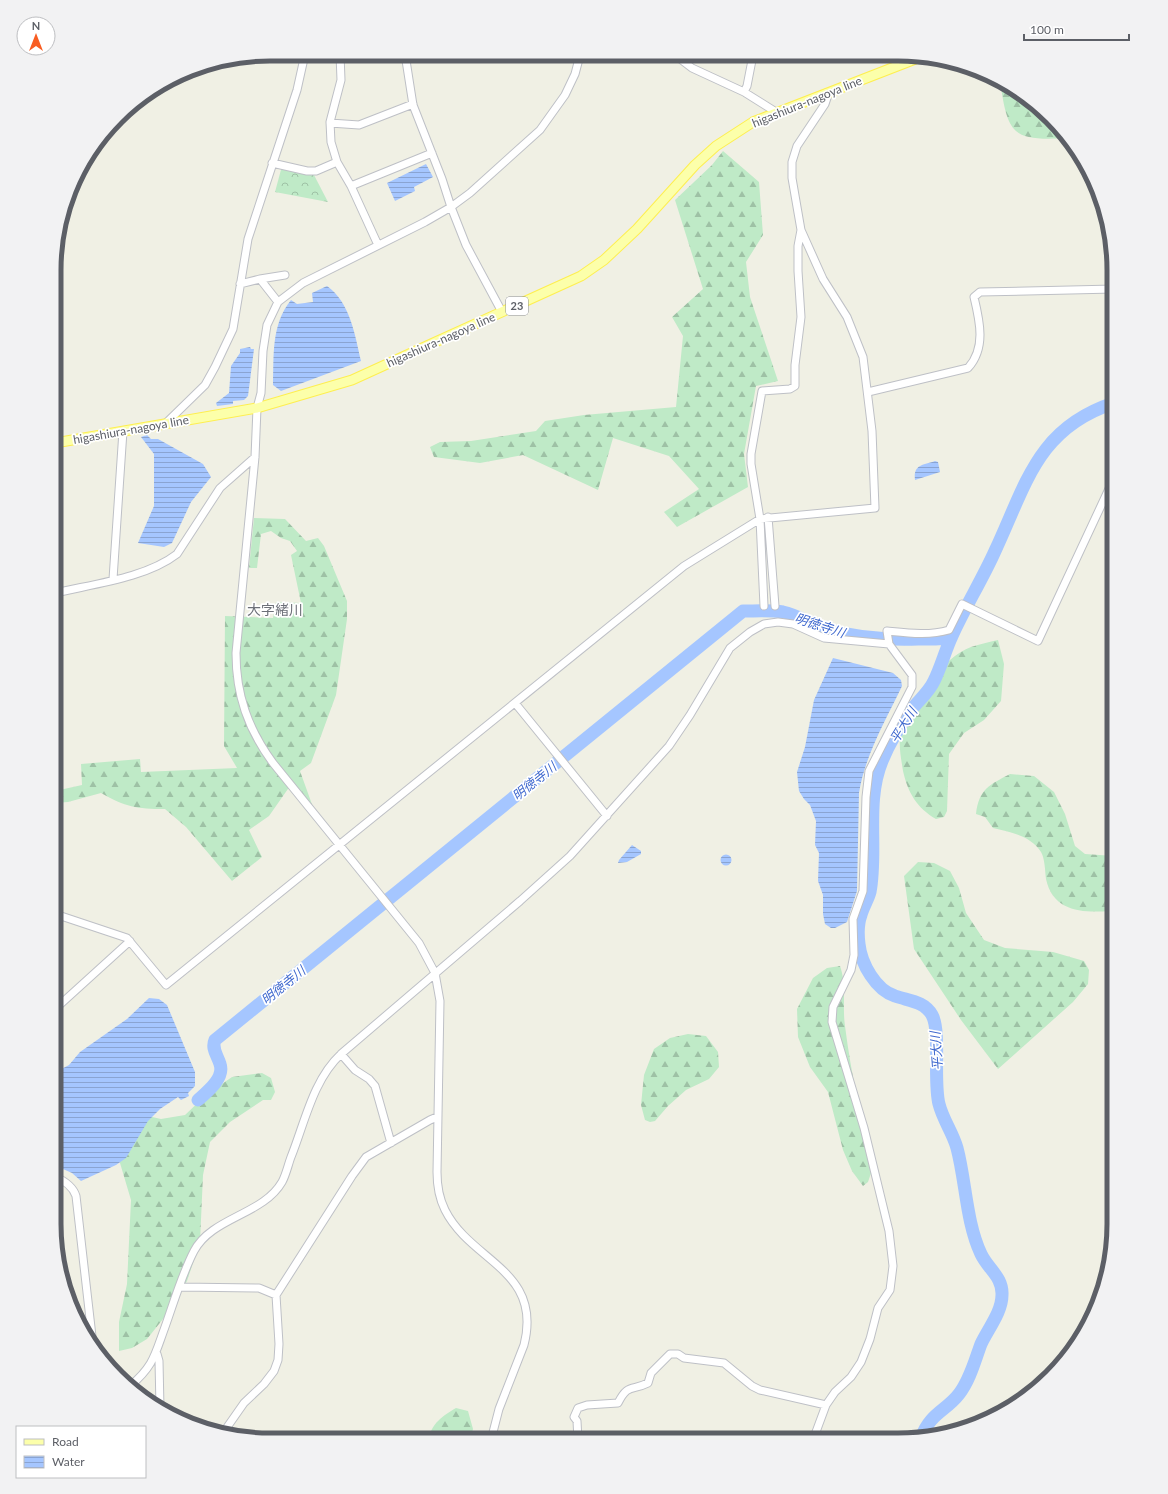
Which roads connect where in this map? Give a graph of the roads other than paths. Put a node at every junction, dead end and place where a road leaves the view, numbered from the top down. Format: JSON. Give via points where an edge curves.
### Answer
{"nodes":[{"id":1,"x":303,"y":61,"type":"edge"},
{"id":2,"x":340,"y":61,"type":"edge"},
{"id":3,"x":406,"y":61,"type":"edge"},
{"id":4,"x":578,"y":61,"type":"edge"},
{"id":5,"x":683,"y":61,"type":"edge"},
{"id":6,"x":752,"y":61,"type":"edge"},
{"id":7,"x":910,"y":61,"type":"edge"},
{"id":8,"x":744,"y":92,"type":"junction"},
{"id":9,"x":826,"y":93,"type":"junction"},
{"id":10,"x":413,"y":104,"type":"junction"},
{"id":11,"x":776,"y":112,"type":"junction"},
{"id":12,"x":330,"y":123,"type":"junction"},
{"id":13,"x":432,"y":154,"type":"junction"},
{"id":14,"x":337,"y":162,"type":"junction"},
{"id":15,"x":272,"y":163,"type":"junction"},
{"id":16,"x":351,"y":186,"type":"junction"},
{"id":17,"x":451,"y":207,"type":"junction"},
{"id":18,"x":801,"y":230,"type":"junction"},
{"id":19,"x":378,"y":245,"type":"junction"},
{"id":20,"x":285,"y":275,"type":"dead end"},
{"id":21,"x":260,"y":279,"type":"junction"},
{"id":22,"x":240,"y":284,"type":"junction"},
{"id":23,"x":1107,"y":289,"type":"edge"},
{"id":24,"x":278,"y":302,"type":"junction"},
{"id":25,"x":502,"y":312,"type":"junction"},
{"id":26,"x":868,"y":392,"type":"junction"},
{"id":27,"x":257,"y":408,"type":"junction"},
{"id":28,"x":163,"y":425,"type":"junction"},
{"id":29,"x":123,"y":431,"type":"junction"},
{"id":30,"x":61,"y":442,"type":"edge"},
{"id":31,"x":254,"y":457,"type":"junction"},
{"id":32,"x":1107,"y":493,"type":"edge"},
{"id":33,"x":768,"y":517,"type":"junction"},
{"id":34,"x":760,"y":519,"type":"junction"},
{"id":35,"x":113,"y":579,"type":"junction"},
{"id":36,"x":61,"y":592,"type":"edge"},
{"id":37,"x":764,"y":606,"type":"dead end"},
{"id":38,"x":775,"y":606,"type":"dead end"},
{"id":39,"x":889,"y":644,"type":"junction"},
{"id":40,"x":515,"y":703,"type":"junction"},
{"id":41,"x":607,"y":816,"type":"junction"},
{"id":42,"x":340,"y":845,"type":"junction"},
{"id":43,"x":61,"y":916,"type":"edge"},
{"id":44,"x":130,"y":941,"type":"junction"},
{"id":45,"x":435,"y":973,"type":"junction"},
{"id":46,"x":61,"y":1004,"type":"edge"},
{"id":47,"x":341,"y":1054,"type":"junction"},
{"id":48,"x":437,"y":1117,"type":"junction"},
{"id":49,"x":390,"y":1143,"type":"junction"},
{"id":50,"x":61,"y":1179,"type":"edge"},
{"id":51,"x":180,"y":1288,"type":"junction"},
{"id":52,"x":276,"y":1295,"type":"junction"},
{"id":53,"x":90,"y":1330,"type":"edge"},
{"id":54,"x":157,"y":1354,"type":"junction"},
{"id":55,"x":134,"y":1382,"type":"edge"},
{"id":56,"x":160,"y":1401,"type":"edge"},
{"id":57,"x":826,"y":1405,"type":"junction"},
{"id":58,"x":226,"y":1428,"type":"edge"},
{"id":59,"x":493,"y":1433,"type":"edge"},
{"id":60,"x":578,"y":1433,"type":"edge"},
{"id":61,"x":816,"y":1433,"type":"edge"}],
"edges":[{"from":1,"to":15,"type":"street","via":[[297,90]]},
{"from":2,"to":12,"type":"street","via":[[340,86]]},
{"from":3,"to":10,"type":"street"},
{"from":4,"to":17,"type":"street","via":[[565,95],[540,130]]},
{"from":5,"to":8,"type":"street","via":[[692,68]]},
{"from":6,"to":8,"type":"street"},
{"from":7,"to":9,"type":"main road","name":"higashiura-nagoya line","number":"23"},
{"from":8,"to":11,"type":"street"},
{"from":9,"to":11,"type":"main road","name":"higashiura-nagoya line","number":"23"},
{"from":9,"to":18,"type":"street","via":[[825,104],[798,146],[792,162],[792,178]]},
{"from":10,"to":12,"type":"street","via":[[359,125]]},
{"from":10,"to":13,"type":"street"},
{"from":11,"to":25,"type":"main road","name":"higashiura-nagoya line","number":"23","via":[[753,122],[716,146],[694,165],[637,229],[604,260],[581,276]]},
{"from":12,"to":14,"type":"street","via":[[331,142]]},
{"from":13,"to":16,"type":"street"},
{"from":13,"to":17,"type":"street"},
{"from":14,"to":15,"type":"street","via":[[316,171]]},
{"from":14,"to":16,"type":"street"},
{"from":15,"to":22,"type":"street","via":[[248,239]]},
{"from":16,"to":19,"type":"street"},
{"from":17,"to":19,"type":"street"},
{"from":17,"to":25,"type":"street","via":[[466,246]]},
{"from":18,"to":26,"type":"street","via":[[823,278],[847,317],[857,340],[863,357]]},
{"from":18,"to":34,"type":"street","via":[[798,246],[801,318],[794,386],[790,389],[762,392],[751,454]]},
{"from":19,"to":24,"type":"street","via":[[302,283]]},
{"from":20,"to":21,"type":"street"},
{"from":21,"to":22,"type":"street"},
{"from":21,"to":24,"type":"street"},
{"from":22,"to":28,"type":"street","via":[[233,329],[215,367],[205,385]]},
{"from":23,"to":26,"type":"street","via":[[980,292],[974,298],[980,325],[979,350],[968,368]]},
{"from":24,"to":27,"type":"street","via":[[267,325],[261,393]]},
{"from":25,"to":27,"type":"main road","name":"higashiura-nagoya line","number":"23","via":[[352,380]]},
{"from":26,"to":33,"type":"street","via":[[875,508]]},
{"from":27,"to":28,"type":"main road","name":"higashiura-nagoya line","number":"23"},
{"from":27,"to":31,"type":"street"},
{"from":28,"to":29,"type":"main road","name":"higashiura-nagoya line","number":"23"},
{"from":29,"to":30,"type":"main road","name":"higashiura-nagoya line","number":"23"},
{"from":29,"to":35,"type":"street"},
{"from":31,"to":35,"type":"street","via":[[220,488],[177,554],[151,569]]},
{"from":31,"to":42,"type":"street","via":[[236,653],[236,676],[240,698],[248,722],[264,751]]},
{"from":32,"to":39,"type":"street","via":[[1038,641],[962,604],[949,630],[941,633],[887,632]]},
{"from":33,"to":34,"type":"street"},
{"from":33,"to":38,"type":"street"},
{"from":34,"to":37,"type":"street"},
{"from":34,"to":40,"type":"street","via":[[684,566]]},
{"from":35,"to":36,"type":"street"},
{"from":39,"to":41,"type":"street","via":[[824,638],[793,624],[778,622],[764,624],[750,632],[730,648],[669,746]]},
{"from":39,"to":57,"type":"street","via":[[910,669],[912,687],[869,771],[863,891],[853,919],[854,955],[851,970],[833,1007],[832,1022],[864,1128],[887,1223],[892,1254],[892,1279],[890,1290],[878,1308],[862,1362]]},
{"from":40,"to":41,"type":"street"},
{"from":40,"to":42,"type":"street"},
{"from":41,"to":45,"type":"street","via":[[570,856]]},
{"from":42,"to":44,"type":"street","via":[[166,985]]},
{"from":42,"to":45,"type":"street","via":[[422,947]]},
{"from":43,"to":44,"type":"street"},
{"from":44,"to":46,"type":"street"},
{"from":45,"to":47,"type":"street"},
{"from":45,"to":48,"type":"street","via":[[440,1001]]},
{"from":47,"to":49,"type":"street","via":[[355,1070],[375,1086]]},
{"from":47,"to":51,"type":"street","via":[[327,1068],[320,1081],[282,1182],[272,1194],[203,1238],[194,1251]]},
{"from":48,"to":49,"type":"street"},
{"from":48,"to":59,"type":"street","via":[[437,1181],[445,1210],[456,1226],[508,1274],[520,1294],[525,1310],[527,1327],[524,1345],[498,1409]]},
{"from":49,"to":52,"type":"street","via":[[366,1157]]},
{"from":50,"to":53,"type":"street","via":[[76,1196]]},
{"from":51,"to":52,"type":"street","via":[[259,1288]]},
{"from":51,"to":54,"type":"street"},
{"from":52,"to":58,"type":"street","via":[[279,1344],[274,1371],[244,1403]]},
{"from":54,"to":55,"type":"street","via":[[146,1371]]},
{"from":54,"to":56,"type":"street"},
{"from":57,"to":60,"type":"street","via":[[768,1393],[752,1386],[724,1363],[670,1354],[655,1368],[648,1383],[632,1387],[618,1403],[578,1408],[574,1417],[577,1421]]},
{"from":57,"to":61,"type":"street"}]}
